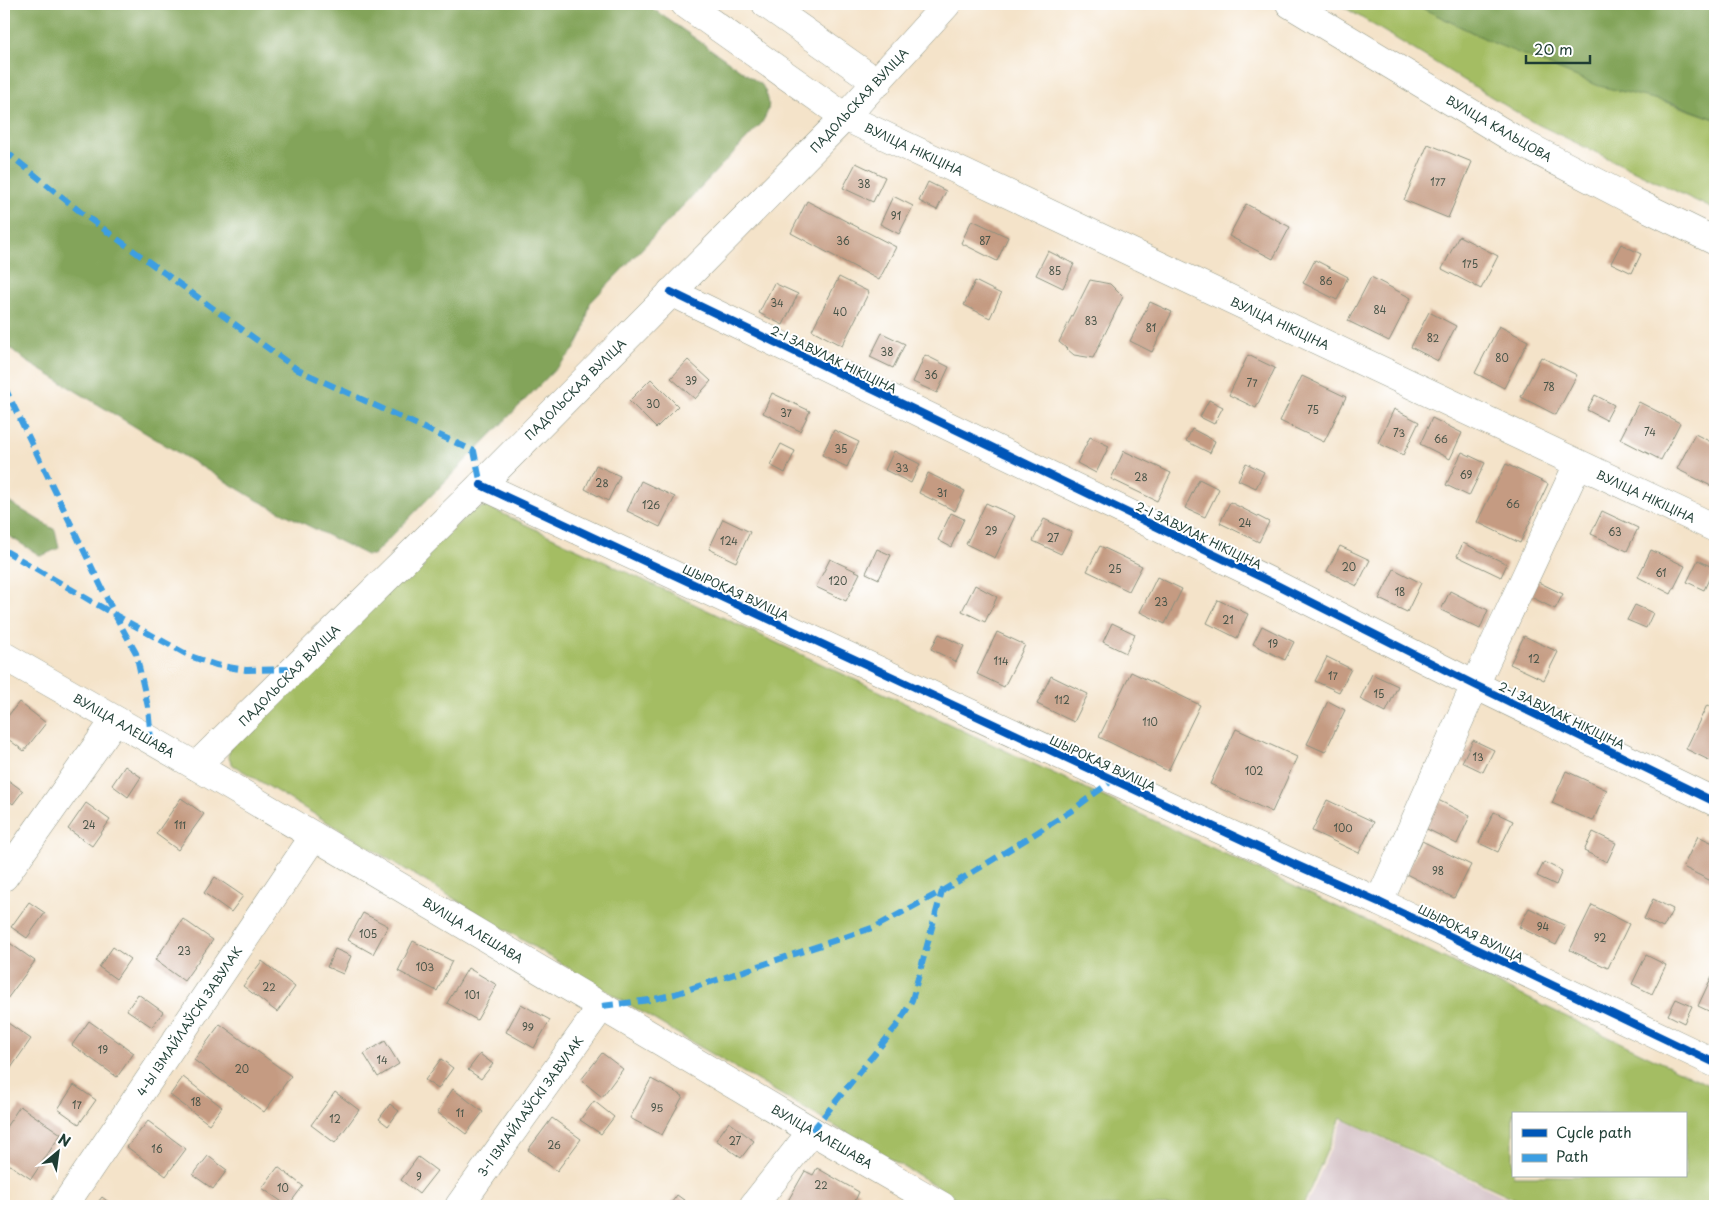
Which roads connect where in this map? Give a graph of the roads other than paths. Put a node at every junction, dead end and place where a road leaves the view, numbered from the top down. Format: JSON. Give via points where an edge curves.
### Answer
{"nodes":[{"id":1,"x":685,"y":4,"type":"edge"},
{"id":2,"x":766,"y":4,"type":"edge"},
{"id":3,"x":946,"y":4,"type":"edge"},
{"id":4,"x":1290,"y":4,"type":"edge"},
{"id":5,"x":878,"y":82,"type":"junction"},
{"id":6,"x":845,"y":117,"type":"junction"},
{"id":7,"x":1715,"y":241,"type":"edge"},
{"id":8,"x":671,"y":292,"type":"junction"},
{"id":9,"x":1578,"y":464,"type":"junction"},
{"id":10,"x":481,"y":485,"type":"junction"},
{"id":11,"x":1715,"y":528,"type":"edge"},
{"id":12,"x":4,"y":656,"type":"edge"},
{"id":13,"x":1475,"y":686,"type":"junction"},
{"id":14,"x":115,"y":720,"type":"junction"},
{"id":15,"x":196,"y":766,"type":"junction"},
{"id":16,"x":1715,"y":802,"type":"edge"},
{"id":17,"x":314,"y":836,"type":"junction"},
{"id":18,"x":4,"y":877,"type":"edge"},
{"id":19,"x":1379,"y":902,"type":"junction"},
{"id":20,"x":602,"y":1006,"type":"junction"},
{"id":21,"x":1715,"y":1063,"type":"edge"},
{"id":22,"x":812,"y":1131,"type":"junction"},
{"id":23,"x":64,"y":1206,"type":"edge"},
{"id":24,"x":459,"y":1206,"type":"edge"},
{"id":25,"x":753,"y":1206,"type":"edge"},
{"id":26,"x":942,"y":1206,"type":"edge"}],
"edges":[{"from":1,"to":6,"type":"street","name":"ВУЛІЦА НІКІЦІНА"},
{"from":2,"to":5,"type":"street"},
{"from":3,"to":5,"type":"street","name":"ПАДОЛЬСКАЯ ВУЛІЦА"},
{"from":4,"to":7,"type":"street","name":"ВУЛІЦА КАЛЬЦОВА","via":[[1514,139]]},
{"from":5,"to":6,"type":"street","name":"ПАДОЛЬСКАЯ ВУЛІЦА"},
{"from":6,"to":8,"type":"street","name":"ПАДОЛЬСКАЯ ВУЛІЦА"},
{"from":6,"to":9,"type":"street","name":"ВУЛІЦА НІКІЦІНА"},
{"from":8,"to":10,"type":"street","name":"ПАДОЛЬСКАЯ ВУЛІЦА"},
{"from":8,"to":13,"type":"street","name":"2-І ЗАВУЛАК НІКІЦІНА","via":[[1275,584]]},
{"from":9,"to":11,"type":"street","name":"ВУЛІЦА НІКІЦІНА"},
{"from":9,"to":13,"type":"street"},
{"from":10,"to":15,"type":"street","name":"ПАДОЛЬСКАЯ ВУЛІЦА"},
{"from":10,"to":19,"type":"street","name":"ШЫРОКАЯ ВУЛІЦА"},
{"from":12,"to":14,"type":"street","name":"ВУЛІЦА АЛЕШАВА"},
{"from":13,"to":16,"type":"street","name":"2-І ЗАВУЛАК НІКІЦІНА"},
{"from":13,"to":19,"type":"street"},
{"from":14,"to":15,"type":"street","name":"ВУЛІЦА АЛЕШАВА"},
{"from":14,"to":18,"type":"street"},
{"from":15,"to":17,"type":"street","name":"ВУЛІЦА АЛЕШАВА"},
{"from":17,"to":20,"type":"street","name":"ВУЛІЦА АЛЕШАВА"},
{"from":17,"to":23,"type":"street","name":"4-Ы ІЗМАЙЛАЎСКІ ЗАВУЛАК"},
{"from":19,"to":21,"type":"street","name":"ШЫРОКАЯ ВУЛІЦА"},
{"from":20,"to":22,"type":"street","name":"ВУЛІЦА АЛЕШАВА"},
{"from":20,"to":24,"type":"street","name":"3-І ІЗМАЙЛАЎСКІ ЗАВУЛАК"},
{"from":22,"to":25,"type":"street"},
{"from":22,"to":26,"type":"street","name":"ВУЛІЦА АЛЕШАВА"}]}
